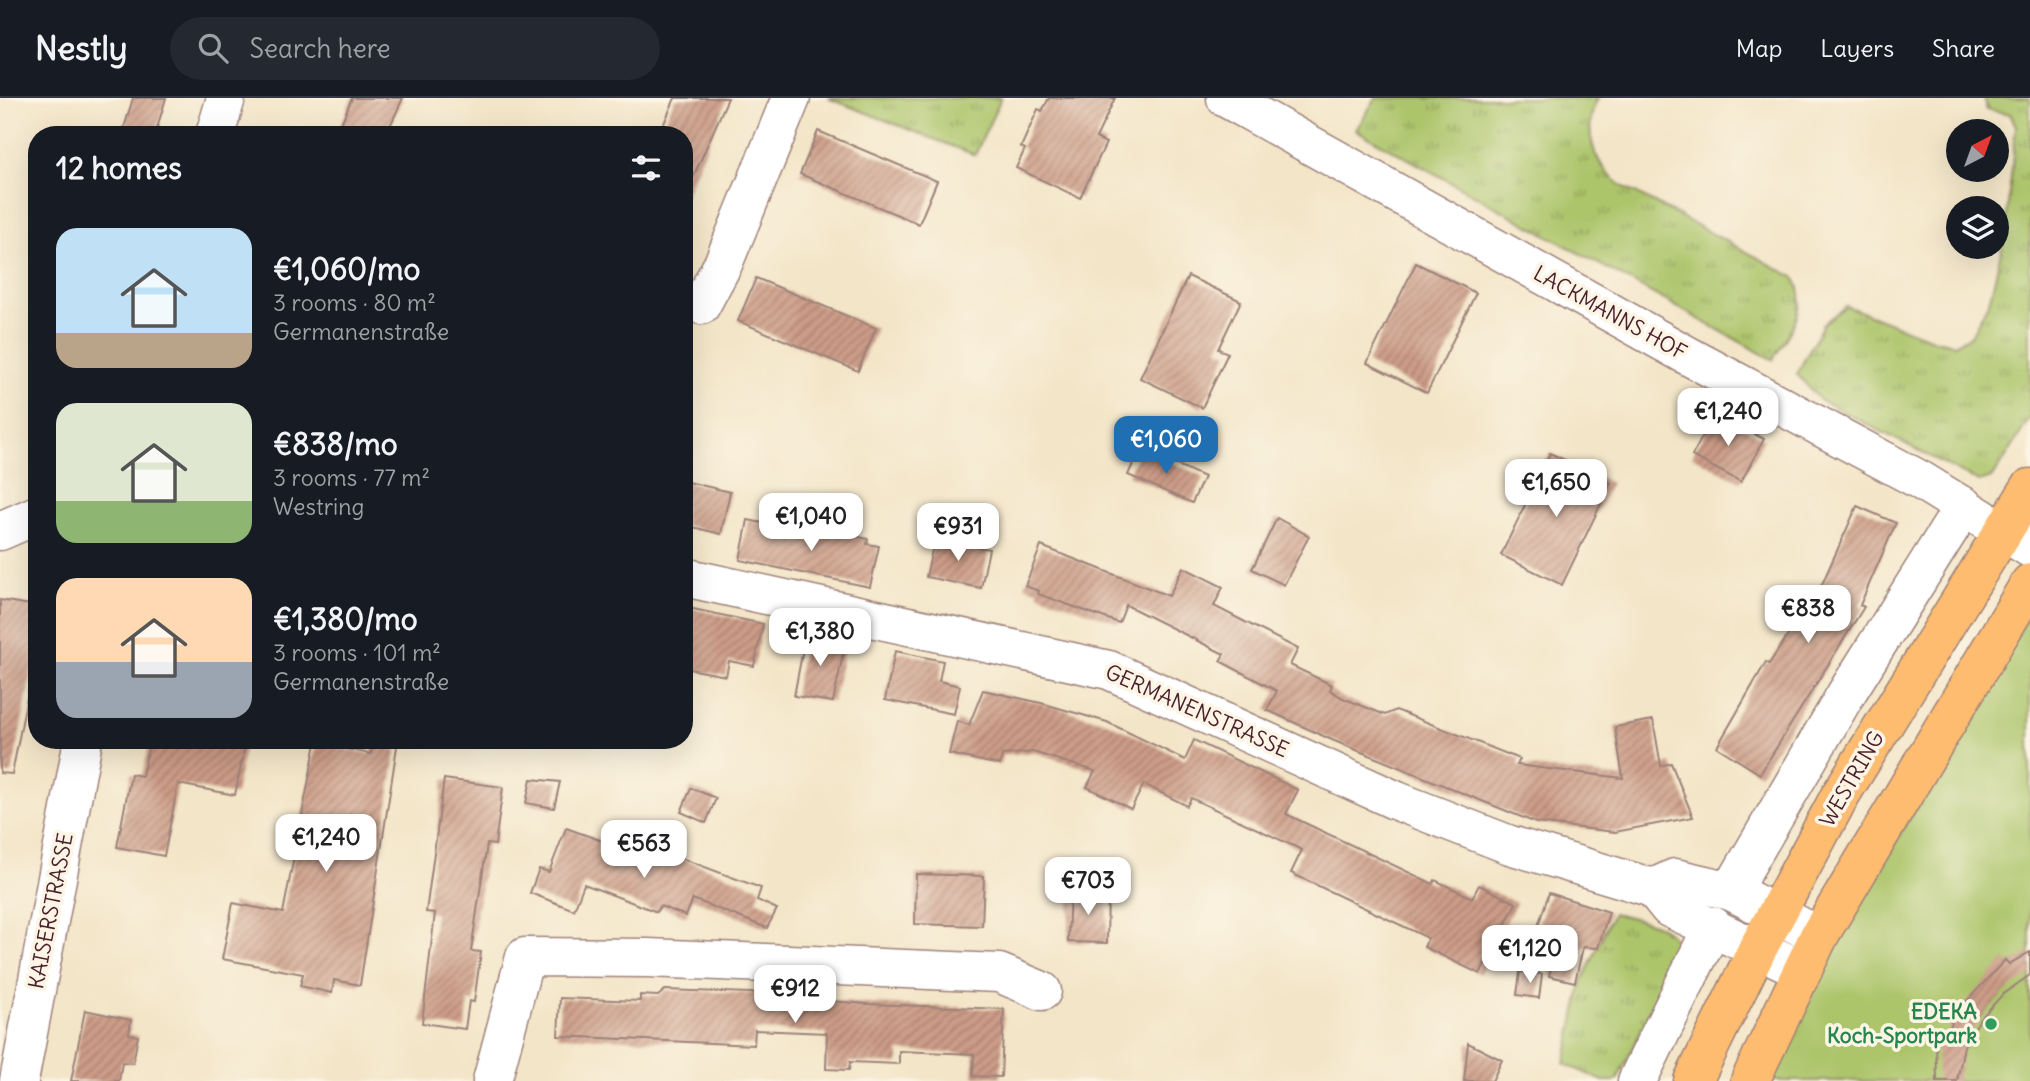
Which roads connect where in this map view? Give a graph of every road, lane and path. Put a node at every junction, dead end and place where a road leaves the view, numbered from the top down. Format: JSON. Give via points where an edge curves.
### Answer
{"nodes":[{"id":1,"x":226,"y":98,"type":"edge"},
{"id":2,"x":791,"y":98,"type":"edge"},
{"id":3,"x":1226,"y":98,"type":"edge"},
{"id":4,"x":218,"y":126,"type":"edge"},
{"id":5,"x":701,"y":305,"type":"dead end"},
{"id":6,"x":2030,"y":488,"type":"edge"},
{"id":7,"x":1964,"y":506,"type":"junction"},
{"id":8,"x":28,"y":519,"type":"edge"},
{"id":9,"x":0,"y":531,"type":"edge"},
{"id":10,"x":2017,"y":540,"type":"edge"},
{"id":11,"x":693,"y":579,"type":"edge"},
{"id":12,"x":2030,"y":583,"type":"edge"},
{"id":13,"x":81,"y":749,"type":"edge"},
{"id":14,"x":1653,"y":888,"type":"junction"},
{"id":15,"x":1731,"y":891,"type":"junction"},
{"id":16,"x":1775,"y":914,"type":"junction"},
{"id":17,"x":1713,"y":926,"type":"junction"},
{"id":18,"x":1819,"y":936,"type":"junction"},
{"id":19,"x":1758,"y":948,"type":"junction"},
{"id":20,"x":1803,"y":970,"type":"junction"},
{"id":21,"x":1042,"y":991,"type":"dead end"},
{"id":22,"x":19,"y":1081,"type":"edge"},
{"id":23,"x":492,"y":1081,"type":"edge"},
{"id":24,"x":1637,"y":1081,"type":"edge"},
{"id":25,"x":1693,"y":1081,"type":"edge"},
{"id":26,"x":1750,"y":1081,"type":"edge"}],
"edges":[{"from":1,"to":4,"type":"street"},
{"from":2,"to":5,"type":"street","via":[[723,264]]},
{"from":3,"to":7,"type":"street","name":"LACKMANNS HOF"},
{"from":6,"to":10,"type":"main road","name":"WESTRING"},
{"from":7,"to":10,"type":"street","name":"LACKMANNS HOF"},
{"from":7,"to":15,"type":"street","via":[[1846,694]]},
{"from":8,"to":9,"type":"street"},
{"from":10,"to":16,"type":"main road","name":"WESTRING","via":[[1841,794]]},
{"from":11,"to":14,"type":"street","name":"GERMANENSTRASSE","via":[[1109,670],[1396,801],[1510,845]]},
{"from":12,"to":18,"type":"main road"},
{"from":13,"to":22,"type":"street","name":"KAISERSTRASSE"},
{"from":14,"to":15,"type":"street","name":"GERMANENSTRASSE","via":[[1675,878]]},
{"from":14,"to":17,"type":"street","name":"GERMANENSTRASSE","via":[[1669,908]]},
{"from":15,"to":16,"type":"street","name":"GERMANENSTRASSE"},
{"from":16,"to":18,"type":"street","name":"GERMANENSTRASSE"},
{"from":16,"to":19,"type":"main road","name":"WESTRING"},
{"from":17,"to":19,"type":"street","name":"GERMANENSTRASSE"},
{"from":17,"to":24,"type":"street"},
{"from":18,"to":20,"type":"main road"},
{"from":19,"to":20,"type":"street","name":"GERMANENSTRASSE"},
{"from":19,"to":25,"type":"main road","name":"WESTRING"},
{"from":20,"to":26,"type":"main road"},
{"from":21,"to":23,"type":"street","via":[[999,973],[525,957]]}]}
